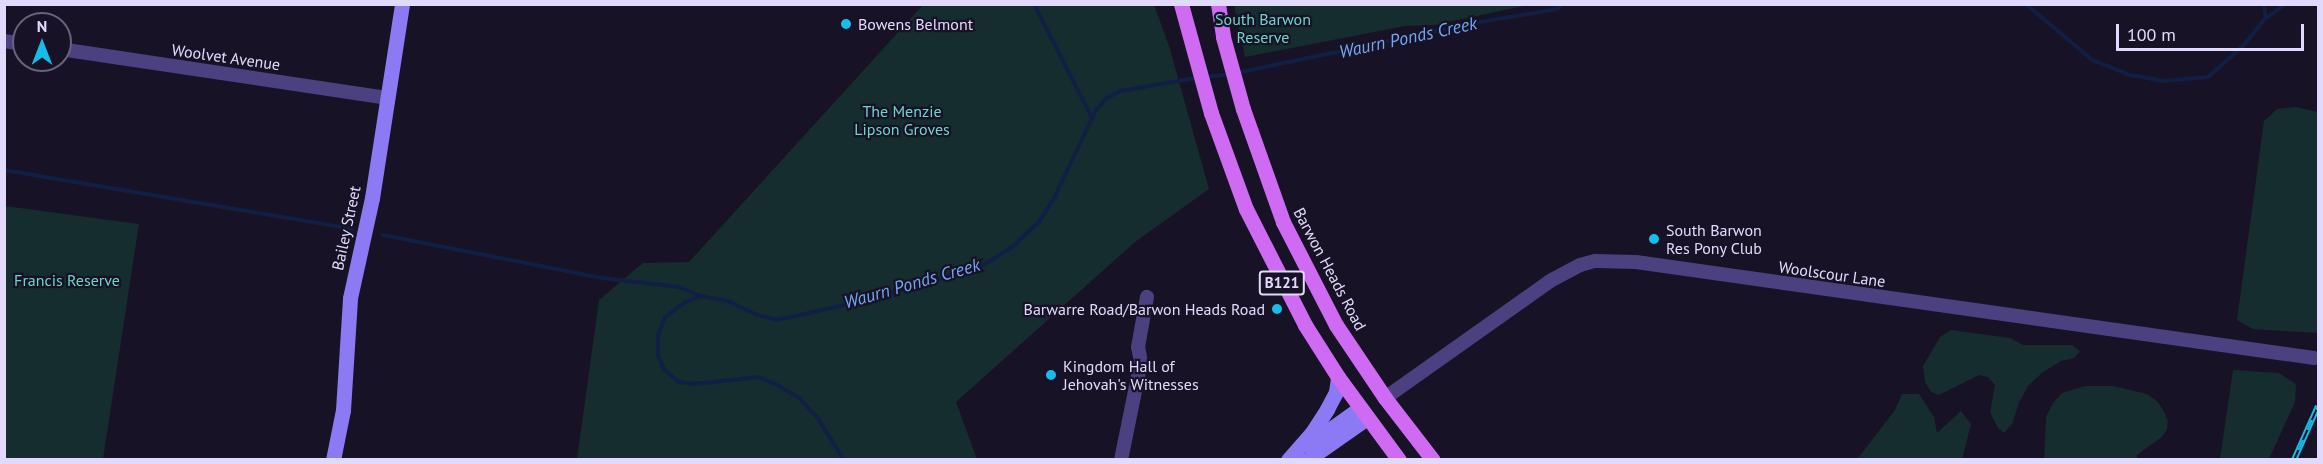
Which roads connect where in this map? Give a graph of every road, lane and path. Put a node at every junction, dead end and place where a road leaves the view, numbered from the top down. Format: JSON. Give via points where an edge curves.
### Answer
{"nodes":[{"id":1,"x":402,"y":4,"type":"edge"},
{"id":2,"x":1173,"y":4,"type":"edge"},
{"id":3,"x":1182,"y":4,"type":"edge"},
{"id":4,"x":1218,"y":4,"type":"edge"},
{"id":5,"x":1186,"y":24,"type":"junction"},
{"id":6,"x":72,"y":52,"type":"edge"},
{"id":7,"x":388,"y":98,"type":"junction"},
{"id":8,"x":1147,"y":297,"type":"dead end"},
{"id":9,"x":2314,"y":358,"type":"dead end"},
{"id":10,"x":1338,"y":377,"type":"junction"},
{"id":11,"x":1385,"y":398,"type":"junction"},
{"id":12,"x":1363,"y":413,"type":"junction"},
{"id":13,"x":1129,"y":426,"type":"junction"},
{"id":14,"x":333,"y":459,"type":"edge"},
{"id":15,"x":1121,"y":459,"type":"edge"},
{"id":16,"x":1131,"y":459,"type":"edge"},
{"id":17,"x":1288,"y":459,"type":"edge"},
{"id":18,"x":1307,"y":459,"type":"edge"},
{"id":19,"x":1399,"y":459,"type":"edge"},
{"id":20,"x":1433,"y":459,"type":"edge"}],
"edges":[{"from":1,"to":7,"type":"street","name":"Bailey Street"},
{"from":2,"to":5,"type":"street"},
{"from":3,"to":5,"type":"main road","number":"B121"},
{"from":4,"to":11,"type":"main road","name":"Barwon Heads Road","number":"B121","via":[[1223,37],[1244,109],[1283,222],[1336,325]]},
{"from":5,"to":10,"type":"main road","number":"B121","via":[[1211,113],[1246,209],[1288,295]]},
{"from":6,"to":7,"type":"street","name":"Woolvet Avenue"},
{"from":7,"to":14,"type":"street","name":"Bailey Street","via":[[350,298],[343,410]]},
{"from":8,"to":13,"type":"street"},
{"from":9,"to":11,"type":"street","name":"Woolscour Lane","via":[[1636,262],[1595,261],[1550,281]]},
{"from":10,"to":12,"type":"main road","number":"B121"},
{"from":10,"to":17,"type":"street","via":[[1327,409]]},
{"from":11,"to":12,"type":"main road"},
{"from":11,"to":20,"type":"main road","name":"Barwon Heads Road","number":"B121"},
{"from":12,"to":17,"type":"street"},
{"from":12,"to":18,"type":"street"},
{"from":12,"to":19,"type":"main road","number":"B121"},
{"from":13,"to":15,"type":"street"},
{"from":13,"to":16,"type":"street"}]}
